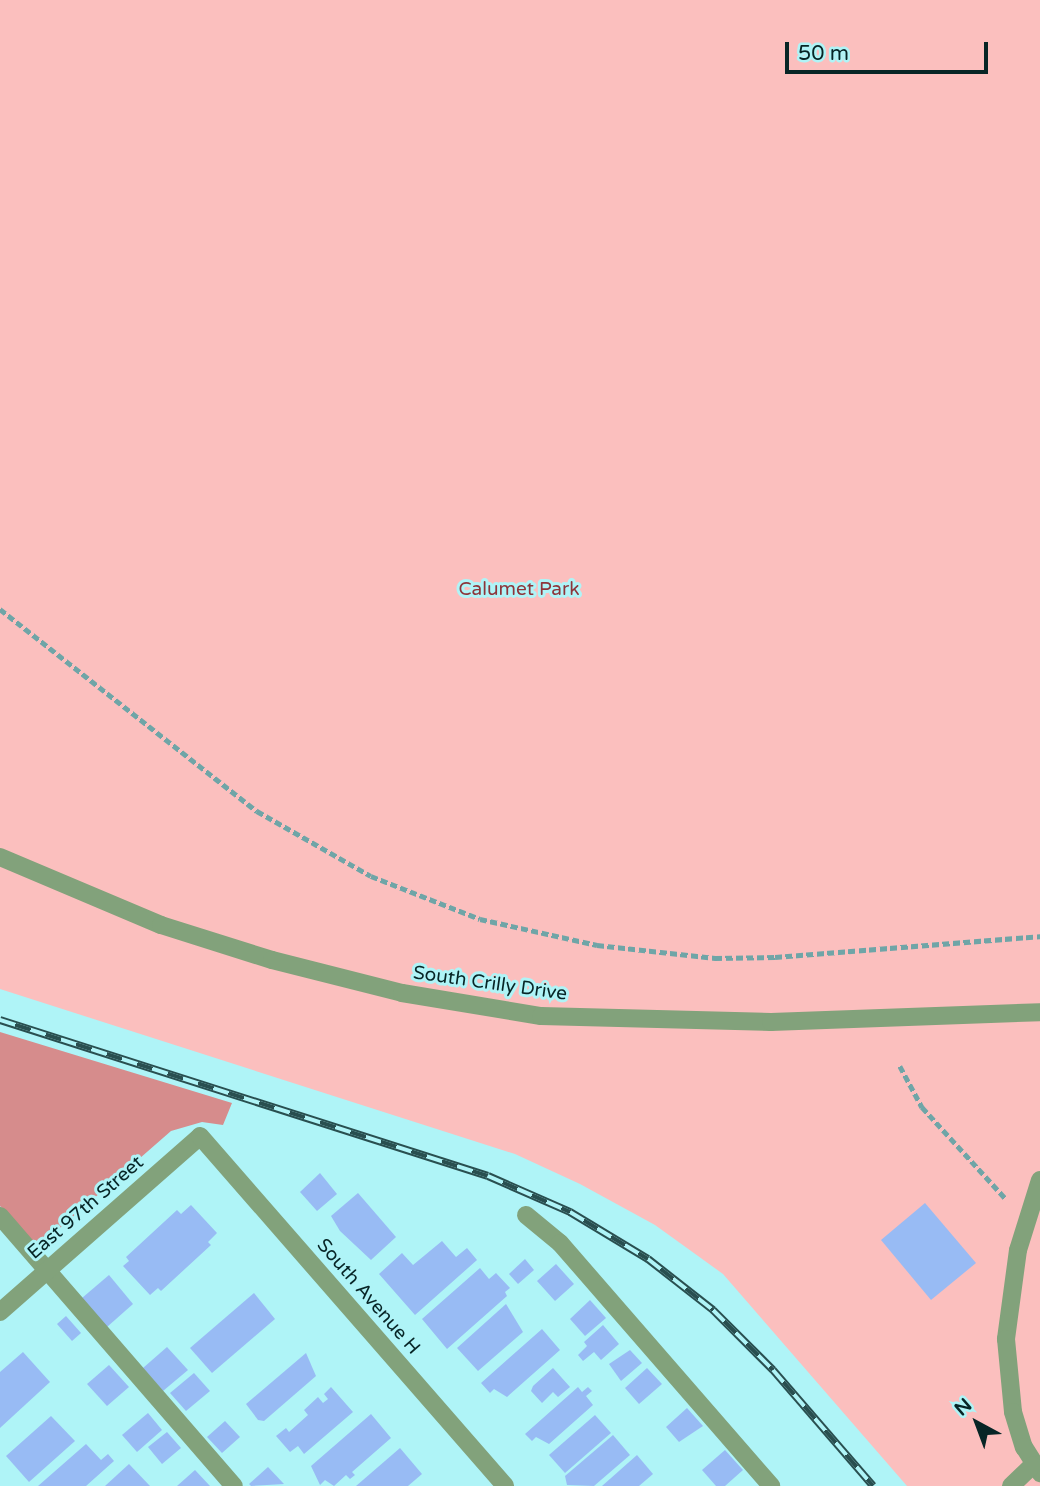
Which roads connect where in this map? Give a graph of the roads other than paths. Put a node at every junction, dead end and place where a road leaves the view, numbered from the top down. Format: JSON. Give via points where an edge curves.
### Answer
{"nodes":[{"id":1,"x":0,"y":857,"type":"edge"},
{"id":2,"x":1040,"y":1012,"type":"edge"},
{"id":3,"x":200,"y":1136,"type":"joint"},
{"id":4,"x":1040,"y":1180,"type":"edge"},
{"id":5,"x":526,"y":1215,"type":"dead end"},
{"id":6,"x":0,"y":1216,"type":"edge"},
{"id":7,"x":47,"y":1270,"type":"junction"},
{"id":8,"x":0,"y":1312,"type":"edge"},
{"id":9,"x":1037,"y":1469,"type":"edge"},
{"id":10,"x":234,"y":1486,"type":"edge"},
{"id":11,"x":505,"y":1486,"type":"edge"},
{"id":12,"x":771,"y":1486,"type":"edge"},
{"id":13,"x":1011,"y":1486,"type":"edge"}],
"edges":[{"from":1,"to":2,"type":"street","name":"South Crilly Drive","via":[[161,925],[272,960],[402,993],[541,1016],[771,1022]]},
{"from":3,"to":7,"type":"street","name":"East 97th Street"},
{"from":3,"to":11,"type":"street","name":"South Avenue H"},
{"from":4,"to":9,"type":"street","via":[[1018,1250],[1006,1339],[1013,1412]]},
{"from":5,"to":12,"type":"street","via":[[560,1243]]},
{"from":6,"to":7,"type":"street"},
{"from":7,"to":8,"type":"street","name":"East 97th Street"},
{"from":7,"to":10,"type":"street"},
{"from":9,"to":13,"type":"street"}]}
